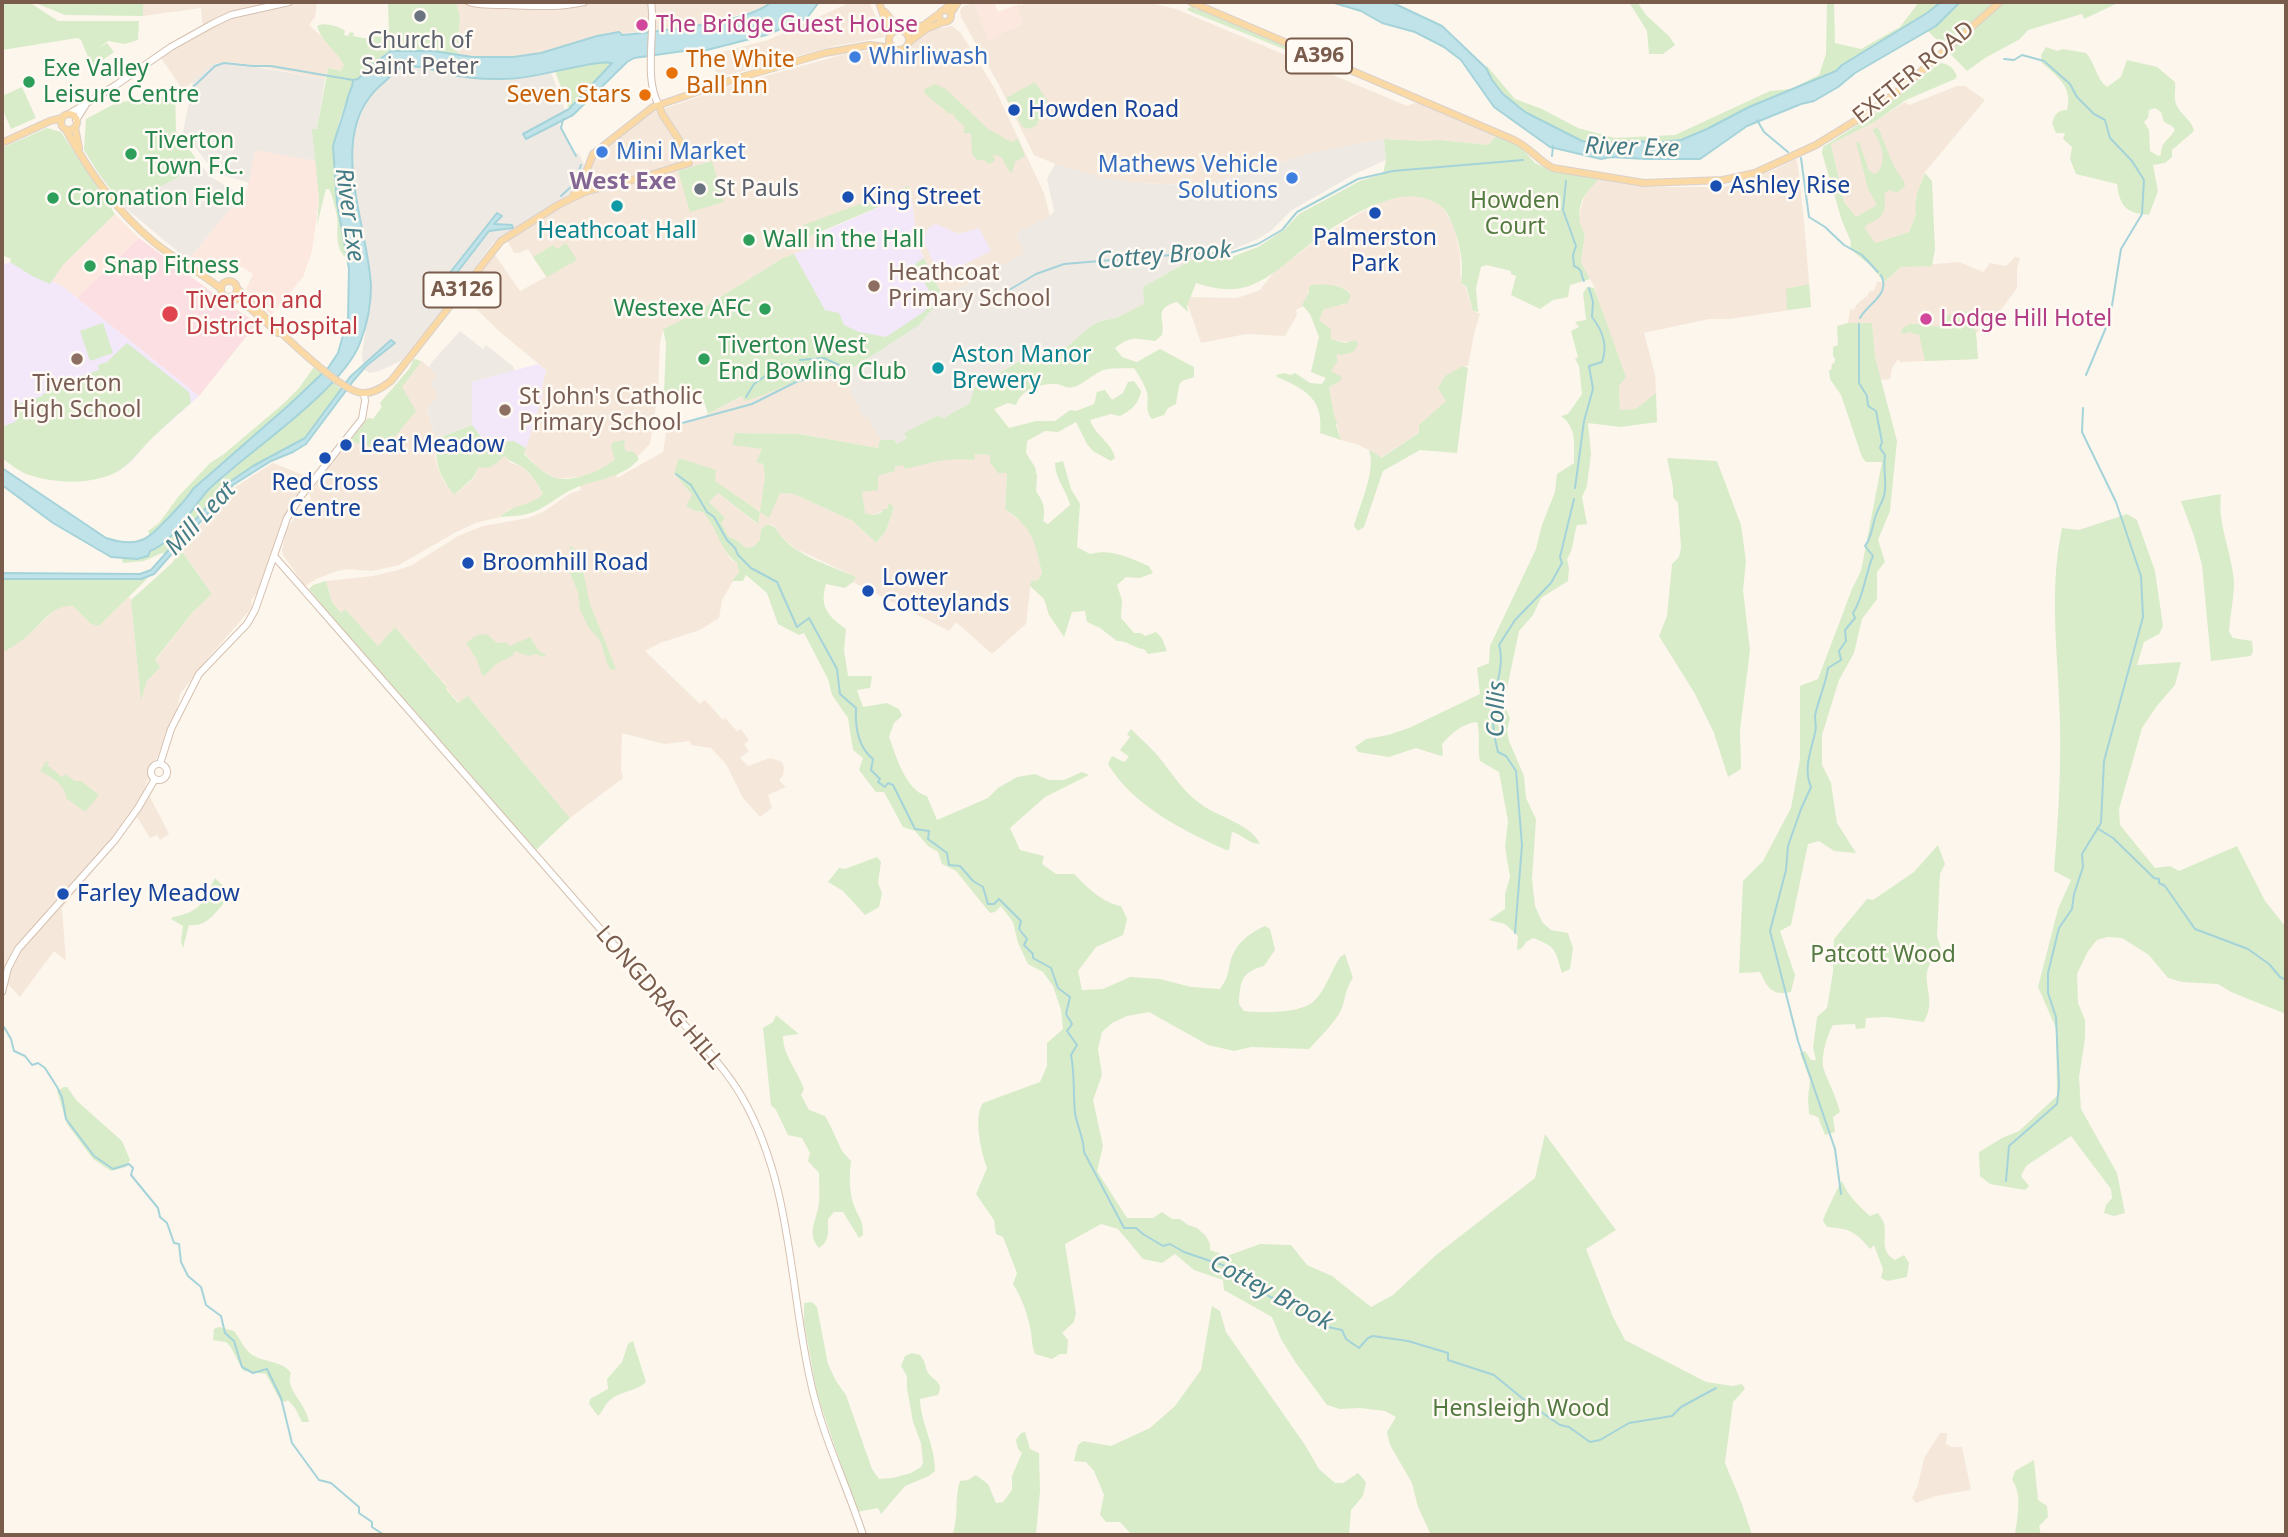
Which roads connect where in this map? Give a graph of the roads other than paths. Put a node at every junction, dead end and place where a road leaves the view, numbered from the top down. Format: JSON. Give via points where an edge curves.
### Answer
{"nodes":[{"id":1,"x":289,"y":2,"type":"edge"},
{"id":2,"x":469,"y":2,"type":"edge"},
{"id":3,"x":584,"y":2,"type":"edge"},
{"id":4,"x":952,"y":2,"type":"edge"},
{"id":5,"x":958,"y":2,"type":"edge"},
{"id":6,"x":1191,"y":2,"type":"edge"},
{"id":7,"x":2000,"y":2,"type":"edge"},
{"id":8,"x":652,"y":5,"type":"edge"},
{"id":9,"x":881,"y":5,"type":"edge"},
{"id":10,"x":945,"y":12,"type":"junction"},
{"id":11,"x":943,"y":22,"type":"junction"},
{"id":12,"x":902,"y":31,"type":"junction"},
{"id":13,"x":890,"y":36,"type":"junction"},
{"id":14,"x":908,"y":43,"type":"junction"},
{"id":15,"x":870,"y":45,"type":"junction"},
{"id":16,"x":893,"y":48,"type":"junction"},
{"id":17,"x":86,"y":105,"type":"junction"},
{"id":18,"x":659,"y":105,"type":"junction"},
{"id":19,"x":69,"y":114,"type":"junction"},
{"id":20,"x":76,"y":124,"type":"junction"},
{"id":21,"x":63,"y":125,"type":"junction"},
{"id":22,"x":2,"y":143,"type":"edge"},
{"id":23,"x":79,"y":153,"type":"junction"},
{"id":24,"x":581,"y":185,"type":"junction"},
{"id":25,"x":597,"y":188,"type":"junction"},
{"id":26,"x":572,"y":198,"type":"junction"},
{"id":27,"x":200,"y":274,"type":"junction"},
{"id":28,"x":225,"y":281,"type":"junction"},
{"id":29,"x":237,"y":288,"type":"junction"},
{"id":30,"x":221,"y":289,"type":"junction"},
{"id":31,"x":232,"y":296,"type":"junction"},
{"id":32,"x":293,"y":344,"type":"junction"},
{"id":33,"x":364,"y":394,"type":"junction"},
{"id":34,"x":274,"y":556,"type":"junction"},
{"id":35,"x":2,"y":992,"type":"edge"},
{"id":36,"x":863,"y":1535,"type":"edge"}],
"edges":[{"from":1,"to":17,"type":"main road","via":[[214,23],[170,47]]},
{"from":2,"to":3,"type":"main road","via":[[549,8]]},
{"from":4,"to":10,"type":"main road"},
{"from":5,"to":10,"type":"main road"},
{"from":6,"to":7,"type":"main road","name":"EXETER ROAD","number":"A396","via":[[1520,143],[1548,166],[1644,183],[1723,180],[1755,173],[1816,145],[1901,89]]},
{"from":8,"to":18,"type":"main road","via":[[651,58]]},
{"from":9,"to":12,"type":"main road"},
{"from":9,"to":13,"type":"main road"},
{"from":10,"to":11,"type":"main road","via":[[939,17]]},
{"from":10,"to":11,"type":"main road","via":[[950,20]]},
{"from":10,"to":12,"type":"main road"},
{"from":11,"to":14,"type":"main road"},
{"from":12,"to":13,"type":"main road"},
{"from":12,"to":14,"type":"main road"},
{"from":13,"to":15,"type":"main road","number":"A3126"},
{"from":13,"to":16,"type":"main road"},
{"from":14,"to":16,"type":"main road"},
{"from":15,"to":16,"type":"main road","number":"A3126"},
{"from":15,"to":18,"type":"main road","number":"A3126","via":[[795,61]]},
{"from":17,"to":19,"type":"main road"},
{"from":17,"to":20,"type":"main road"},
{"from":18,"to":24,"type":"main road","number":"A3126","via":[[593,154]]},
{"from":18,"to":25,"type":"main road","number":"A3126","via":[[690,162]]},
{"from":19,"to":20,"type":"main road"},
{"from":19,"to":21,"type":"main road"},
{"from":20,"to":21,"type":"main road"},
{"from":20,"to":23,"type":"main road"},
{"from":21,"to":22,"type":"main road","via":[[44,124]]},
{"from":21,"to":23,"type":"main road"},
{"from":23,"to":27,"type":"main road","via":[[124,215]]},
{"from":24,"to":25,"type":"main road"},
{"from":24,"to":26,"type":"main road","number":"A3126"},
{"from":25,"to":26,"type":"main road","number":"A3126"},
{"from":26,"to":33,"type":"main road","number":"A3126","via":[[501,241],[391,381]]},
{"from":27,"to":28,"type":"main road"},
{"from":27,"to":30,"type":"main road"},
{"from":28,"to":29,"type":"main road","via":[[234,282]]},
{"from":28,"to":30,"type":"main road"},
{"from":29,"to":31,"type":"main road"},
{"from":29,"to":32,"type":"main road"},
{"from":30,"to":31,"type":"main road","via":[[225,296]]},
{"from":31,"to":32,"type":"main road"},
{"from":32,"to":33,"type":"main road","via":[[348,388]]},
{"from":33,"to":34,"type":"main road","via":[[362,419],[293,508]]},
{"from":34,"to":35,"type":"main road","via":[[252,617],[199,674],[176,717],[160,764],[166,769],[165,776],[155,779],[126,826],[19,949]]},
{"from":34,"to":36,"type":"main road","name":"LONGDRAG HILL","via":[[742,1096],[777,1184],[813,1394]]}]}
